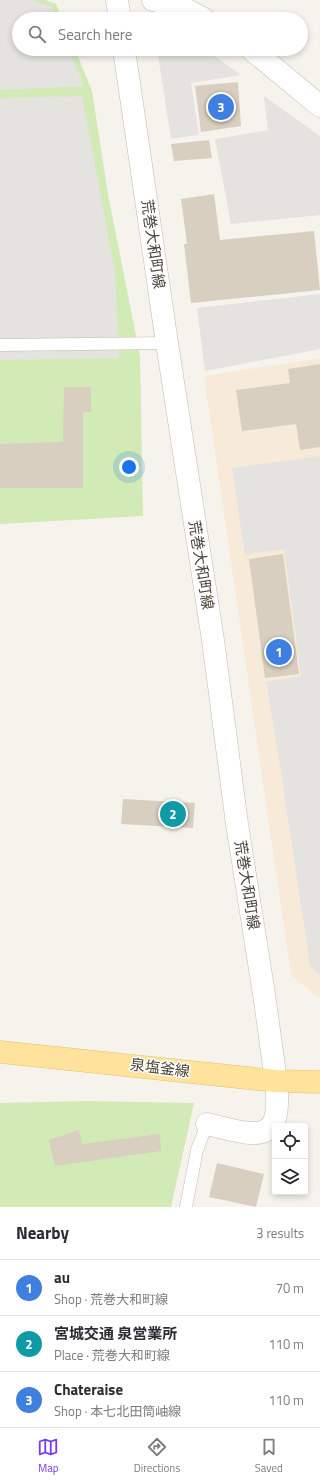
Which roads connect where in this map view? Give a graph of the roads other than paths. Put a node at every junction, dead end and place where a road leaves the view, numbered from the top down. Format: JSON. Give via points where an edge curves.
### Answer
{"nodes":[{"id":1,"x":117,"y":0,"type":"edge"},
{"id":2,"x":153,"y":0,"type":"edge"},
{"id":3,"x":119,"y":12,"type":"edge"},
{"id":4,"x":191,"y":12,"type":"edge"},
{"id":5,"x":125,"y":56,"type":"edge"},
{"id":6,"x":259,"y":56,"type":"edge"},
{"id":7,"x":320,"y":106,"type":"edge"},
{"id":8,"x":167,"y":343,"type":"junction"},
{"id":9,"x":0,"y":345,"type":"edge"},
{"id":10,"x":0,"y":1052,"type":"edge"},
{"id":11,"x":276,"y":1081,"type":"junction"},
{"id":12,"x":320,"y":1082,"type":"edge"},
{"id":13,"x":207,"y":1124,"type":"joint"},
{"id":14,"x":186,"y":1207,"type":"edge"}],
"edges":[{"from":1,"to":3,"type":"street"},
{"from":2,"to":4,"type":"street"},
{"from":5,"to":8,"type":"street","name":"荒巻大和町線"},
{"from":6,"to":7,"type":"street"},
{"from":8,"to":9,"type":"lane"},
{"from":8,"to":11,"type":"street","name":"荒巻大和町線","via":[[213,640],[237,824]]},
{"from":10,"to":11,"type":"main road","name":"泉塩釜線"},
{"from":11,"to":12,"type":"main road","name":"泉塩釜線"},
{"from":11,"to":13,"type":"street","name":"荒巻大和町線","via":[[278,1100],[271,1128],[260,1133],[240,1132]]},
{"from":13,"to":14,"type":"lane","via":[[196,1150]]}]}
